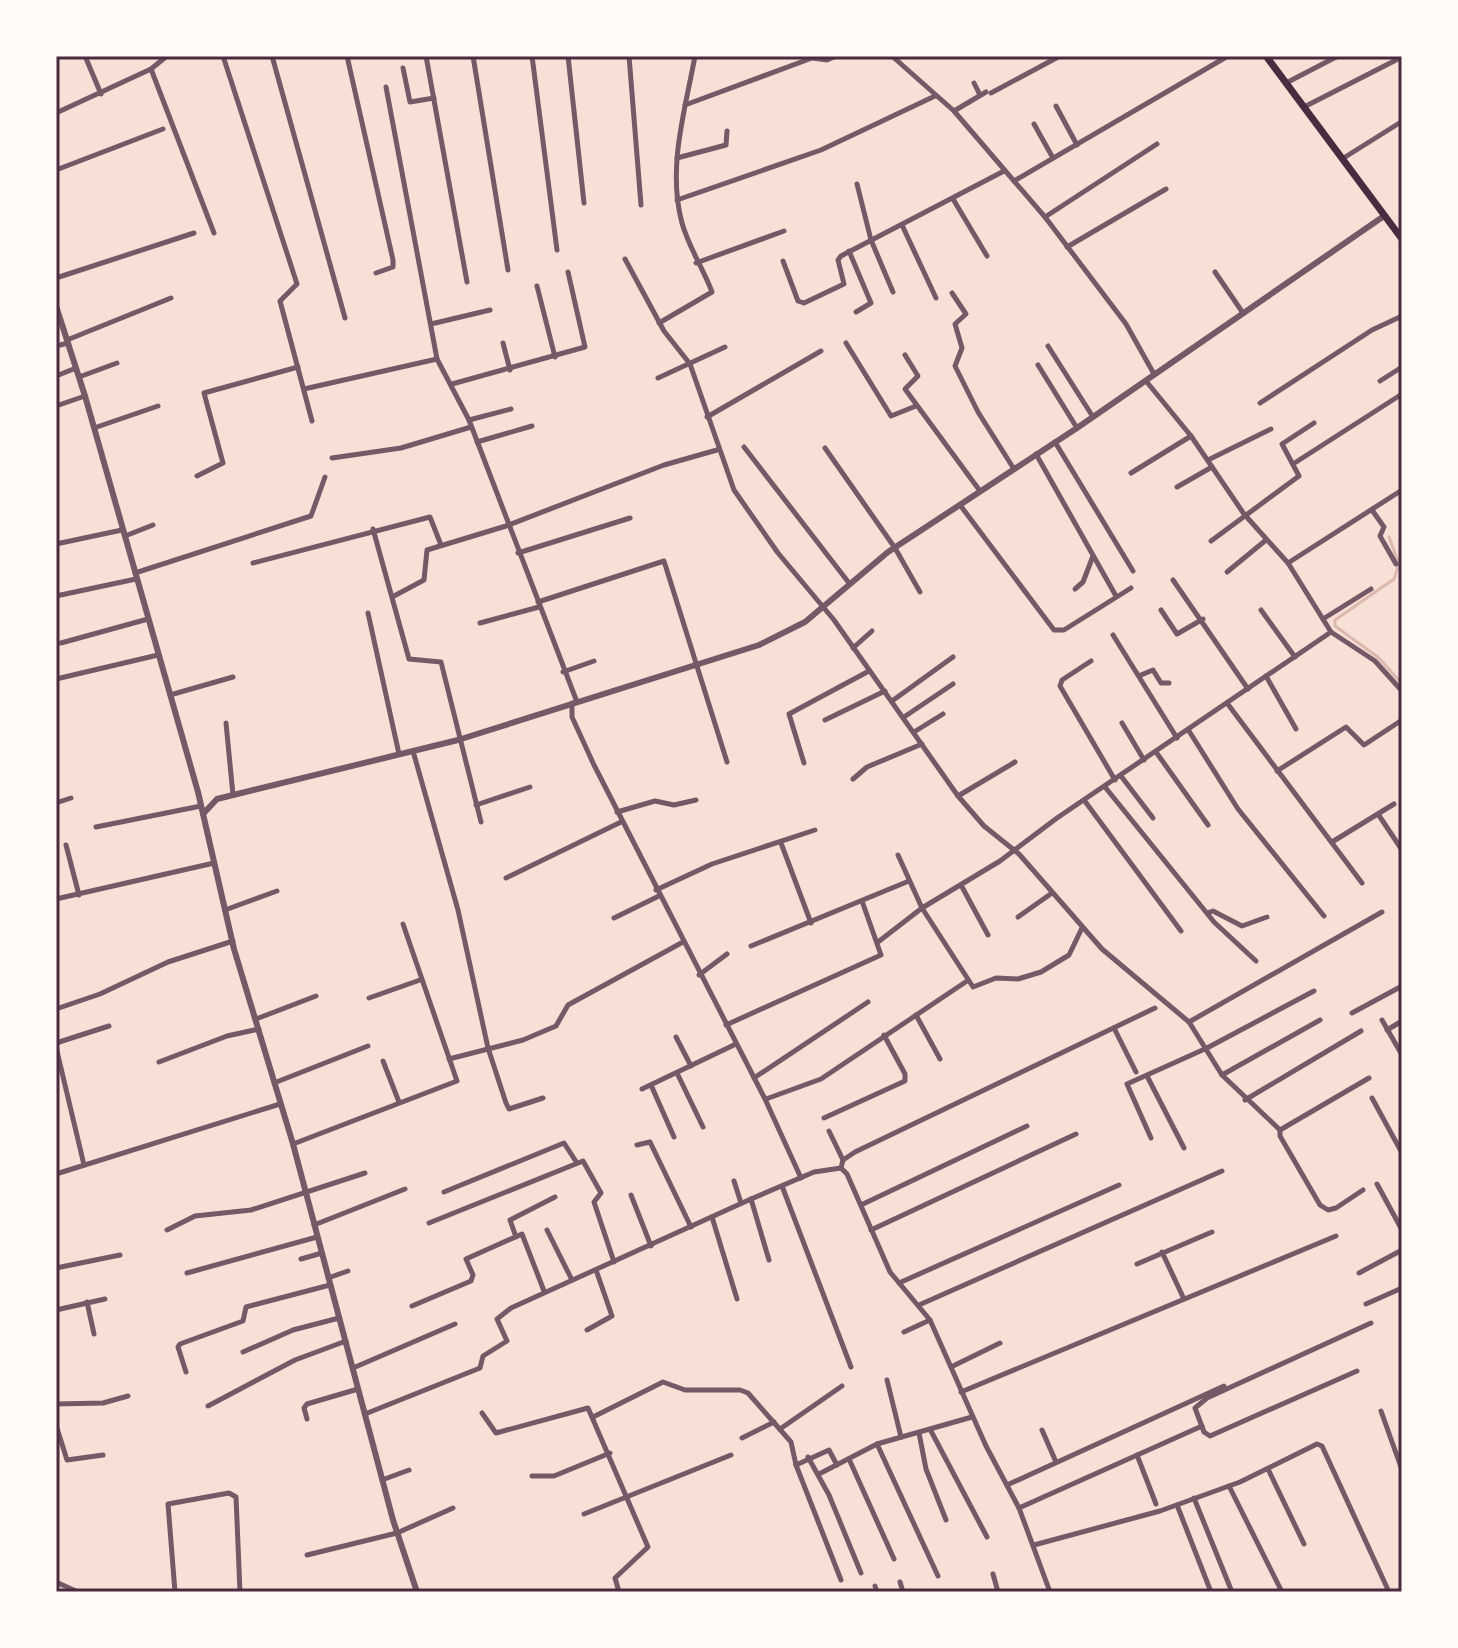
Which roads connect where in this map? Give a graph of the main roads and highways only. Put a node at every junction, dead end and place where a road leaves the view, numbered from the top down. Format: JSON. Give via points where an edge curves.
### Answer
{"nodes":[{"id":1,"x":1266,"y":56,"type":"edge"},
{"id":2,"x":1402,"y":239,"type":"edge"}],
"edges":[{"from":1,"to":2,"type":"main road"}]}
